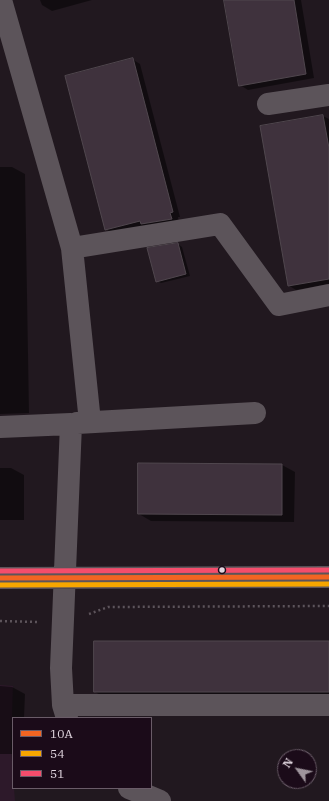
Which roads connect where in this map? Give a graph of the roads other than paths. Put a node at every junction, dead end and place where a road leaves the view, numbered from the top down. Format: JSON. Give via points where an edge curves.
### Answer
{"nodes":[{"id":1,"x":1,"y":0,"type":"edge"},
{"id":2,"x":329,"y":95,"type":"edge"},
{"id":3,"x":268,"y":104,"type":"dead end"},
{"id":4,"x":72,"y":248,"type":"junction"},
{"id":5,"x":329,"y":295,"type":"edge"},
{"id":6,"x":255,"y":413,"type":"dead end"},
{"id":7,"x":80,"y":423,"type":"junction"},
{"id":8,"x":0,"y":427,"type":"edge"},
{"id":9,"x":329,"y":577,"type":"edge"},
{"id":10,"x":0,"y":578,"type":"edge"},
{"id":11,"x":63,"y":579,"type":"junction"},
{"id":12,"x":329,"y":705,"type":"edge"},
{"id":13,"x":65,"y":712,"type":"edge"},
{"id":14,"x":131,"y":789,"type":"edge"},
{"id":15,"x":160,"y":801,"type":"edge"}],
"edges":[{"from":1,"to":4,"type":"street"},
{"from":2,"to":3,"type":"street"},
{"from":4,"to":5,"type":"street","via":[[220,224],[279,305]]},
{"from":4,"to":7,"type":"street"},
{"from":6,"to":7,"type":"street"},
{"from":7,"to":8,"type":"street"},
{"from":7,"to":11,"type":"street"},
{"from":9,"to":11,"type":"street"},
{"from":10,"to":11,"type":"street"},
{"from":11,"to":13,"type":"street","via":[[61,668]]},
{"from":12,"to":13,"type":"street"},
{"from":14,"to":15,"type":"street"}]}
